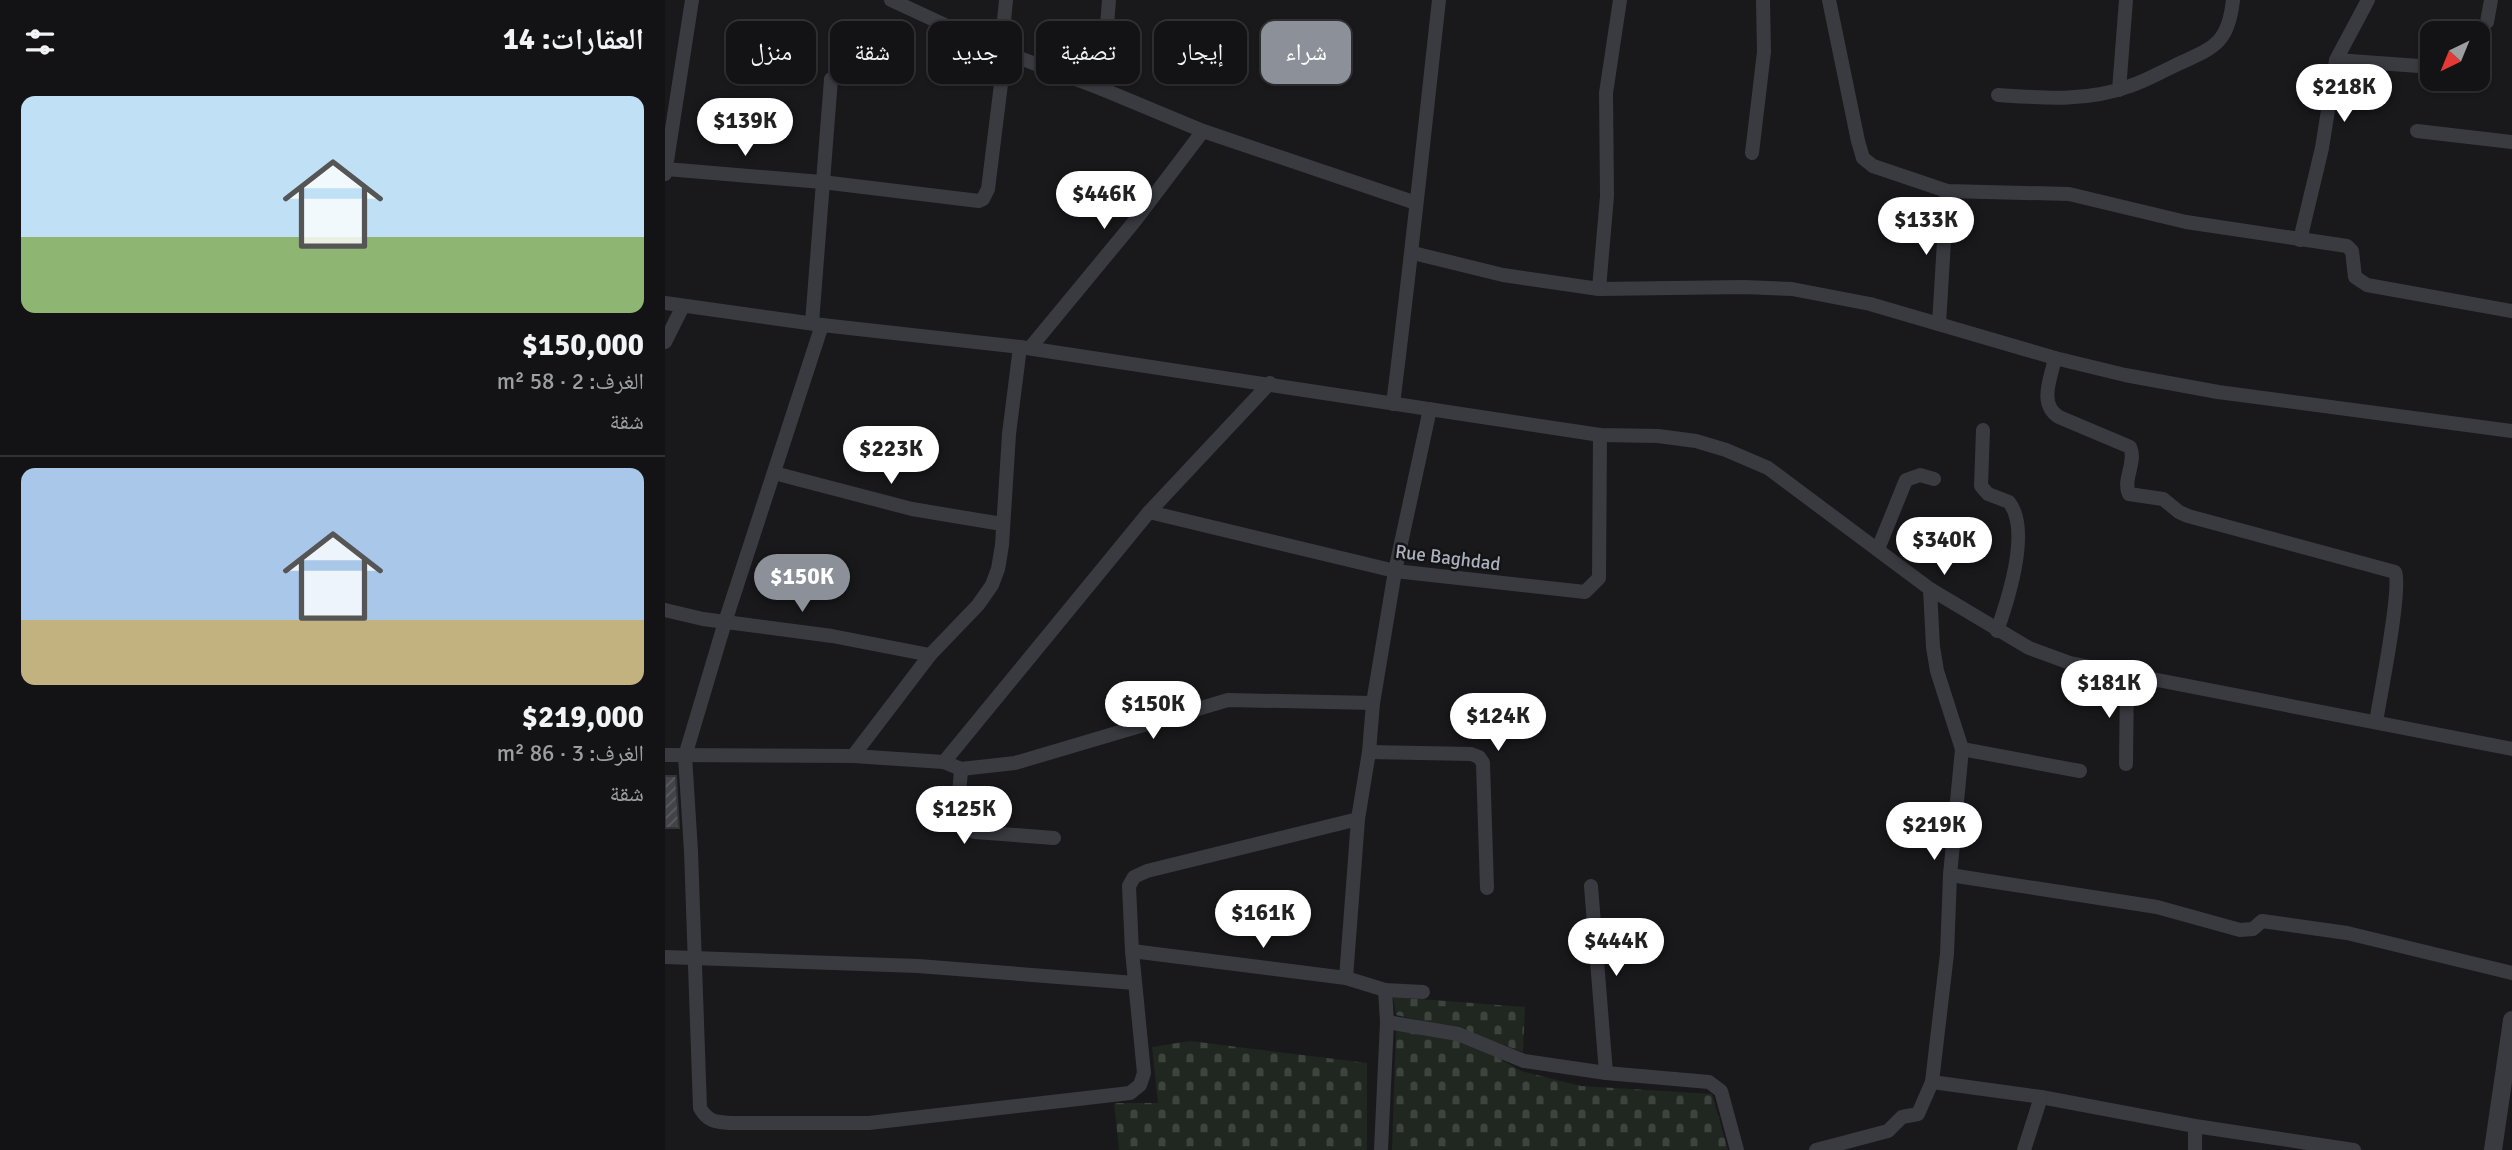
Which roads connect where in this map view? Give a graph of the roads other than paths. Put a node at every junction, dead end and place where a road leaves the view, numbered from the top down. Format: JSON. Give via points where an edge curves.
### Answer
{"nodes":[{"id":1,"x":692,"y":0,"type":"edge"},
{"id":2,"x":891,"y":0,"type":"edge"},
{"id":3,"x":1006,"y":0,"type":"edge"},
{"id":4,"x":1109,"y":0,"type":"edge"},
{"id":5,"x":1439,"y":0,"type":"edge"},
{"id":6,"x":1620,"y":0,"type":"edge"},
{"id":7,"x":1763,"y":0,"type":"edge"},
{"id":8,"x":1829,"y":0,"type":"edge"},
{"id":9,"x":2126,"y":0,"type":"edge"},
{"id":10,"x":2233,"y":0,"type":"edge"},
{"id":11,"x":2368,"y":0,"type":"edge"},
{"id":12,"x":2491,"y":0,"type":"edge"},
{"id":13,"x":936,"y":21,"type":"edge"},
{"id":14,"x":1005,"y":21,"type":"edge"},
{"id":15,"x":2487,"y":21,"type":"edge"},
{"id":16,"x":1022,"y":59,"type":"edge"},
{"id":17,"x":2336,"y":60,"type":"junction"},
{"id":18,"x":2420,"y":66,"type":"edge"},
{"id":19,"x":831,"y":84,"type":"edge"},
{"id":20,"x":999,"y":84,"type":"edge"},
{"id":21,"x":1102,"y":89,"type":"junction"},
{"id":22,"x":2119,"y":90,"type":"junction"},
{"id":23,"x":1998,"y":95,"type":"dead end"},
{"id":24,"x":1203,"y":131,"type":"junction"},
{"id":25,"x":2417,"y":131,"type":"dead end"},
{"id":26,"x":2512,"y":142,"type":"edge"},
{"id":27,"x":1752,"y":153,"type":"dead end"},
{"id":28,"x":665,"y":171,"type":"edge"},
{"id":29,"x":822,"y":182,"type":"junction"},
{"id":30,"x":1947,"y":191,"type":"junction"},
{"id":31,"x":1416,"y":204,"type":"junction"},
{"id":32,"x":2300,"y":240,"type":"junction"},
{"id":33,"x":1412,"y":253,"type":"junction"},
{"id":34,"x":1599,"y":289,"type":"junction"},
{"id":35,"x":665,"y":303,"type":"edge"},
{"id":36,"x":683,"y":306,"type":"junction"},
{"id":37,"x":2512,"y":311,"type":"edge"},
{"id":38,"x":817,"y":324,"type":"junction"},
{"id":39,"x":1939,"y":324,"type":"junction"},
{"id":40,"x":665,"y":342,"type":"edge"},
{"id":41,"x":1025,"y":347,"type":"junction"},
{"id":42,"x":2055,"y":358,"type":"junction"},
{"id":43,"x":1270,"y":383,"type":"junction"},
{"id":44,"x":1393,"y":404,"type":"junction"},
{"id":45,"x":1430,"y":409,"type":"junction"},
{"id":46,"x":1983,"y":430,"type":"dead end"},
{"id":47,"x":2512,"y":431,"type":"edge"},
{"id":48,"x":1600,"y":435,"type":"junction"},
{"id":49,"x":774,"y":473,"type":"junction"},
{"id":50,"x":1934,"y":479,"type":"dead end"},
{"id":51,"x":1149,"y":512,"type":"junction"},
{"id":52,"x":1002,"y":524,"type":"junction"},
{"id":53,"x":1878,"y":549,"type":"junction"},
{"id":54,"x":1395,"y":571,"type":"junction"},
{"id":55,"x":1930,"y":589,"type":"junction"},
{"id":56,"x":665,"y":610,"type":"edge"},
{"id":57,"x":725,"y":622,"type":"junction"},
{"id":58,"x":1997,"y":631,"type":"junction"},
{"id":59,"x":930,"y":655,"type":"junction"},
{"id":60,"x":2127,"y":676,"type":"junction"},
{"id":61,"x":1373,"y":703,"type":"junction"},
{"id":62,"x":2376,"y":722,"type":"junction"},
{"id":63,"x":1962,"y":749,"type":"junction"},
{"id":64,"x":2512,"y":749,"type":"edge"},
{"id":65,"x":1369,"y":752,"type":"junction"},
{"id":66,"x":665,"y":755,"type":"edge"},
{"id":67,"x":685,"y":756,"type":"junction"},
{"id":68,"x":853,"y":756,"type":"junction"},
{"id":69,"x":944,"y":762,"type":"junction"},
{"id":70,"x":2126,"y":764,"type":"dead end"},
{"id":71,"x":961,"y":769,"type":"junction"},
{"id":72,"x":2080,"y":771,"type":"dead end"},
{"id":73,"x":1358,"y":819,"type":"junction"},
{"id":74,"x":1054,"y":838,"type":"dead end"},
{"id":75,"x":1950,"y":875,"type":"junction"},
{"id":76,"x":1591,"y":886,"type":"dead end"},
{"id":77,"x":1487,"y":888,"type":"dead end"},
{"id":78,"x":1132,"y":951,"type":"junction"},
{"id":79,"x":665,"y":957,"type":"edge"},
{"id":80,"x":693,"y":959,"type":"junction"},
{"id":81,"x":2512,"y":973,"type":"edge"},
{"id":82,"x":1346,"y":978,"type":"junction"},
{"id":83,"x":1135,"y":983,"type":"junction"},
{"id":84,"x":1385,"y":990,"type":"junction"},
{"id":85,"x":1423,"y":992,"type":"dead end"},
{"id":86,"x":2512,"y":1020,"type":"edge"},
{"id":87,"x":1387,"y":1022,"type":"junction"},
{"id":88,"x":1606,"y":1073,"type":"junction"},
{"id":89,"x":1932,"y":1083,"type":"junction"},
{"id":90,"x":2041,"y":1097,"type":"junction"},
{"id":91,"x":2195,"y":1126,"type":"junction"},
{"id":92,"x":1381,"y":1150,"type":"edge"},
{"id":93,"x":1737,"y":1150,"type":"edge"},
{"id":94,"x":1816,"y":1150,"type":"edge"},
{"id":95,"x":2024,"y":1150,"type":"edge"},
{"id":96,"x":2195,"y":1150,"type":"edge"},
{"id":97,"x":2351,"y":1150,"type":"edge"},
{"id":98,"x":2493,"y":1150,"type":"edge"}],
"edges":[{"from":1,"to":28,"type":"street"},
{"from":2,"to":13,"type":"street"},
{"from":3,"to":14,"type":"street"},
{"from":4,"to":21,"type":"street"},
{"from":5,"to":31,"type":"street"},
{"from":6,"to":34,"type":"street","via":[[1606,93],[1607,196]]},
{"from":7,"to":27,"type":"street","via":[[1764,52]]},
{"from":8,"to":30,"type":"street","via":[[1863,158],[1881,169]]},
{"from":9,"to":22,"type":"street"},
{"from":10,"to":22,"type":"street","via":[[2227,31],[2216,43]]},
{"from":11,"to":17,"type":"street"},
{"from":12,"to":15,"type":"street"},
{"from":16,"to":21,"type":"street"},
{"from":17,"to":18,"type":"street"},
{"from":17,"to":32,"type":"street","via":[[2322,148]]},
{"from":19,"to":29,"type":"street"},
{"from":20,"to":29,"type":"street","via":[[988,189],[983,199],[974,202]]},
{"from":21,"to":24,"type":"street"},
{"from":22,"to":23,"type":"street","via":[[2059,99]]},
{"from":24,"to":31,"type":"street"},
{"from":24,"to":41,"type":"street","via":[[1134,222]]},
{"from":25,"to":26,"type":"street"},
{"from":28,"to":29,"type":"street"},
{"from":29,"to":38,"type":"street"},
{"from":30,"to":32,"type":"street","via":[[2069,194],[2186,222]]},
{"from":30,"to":39,"type":"street"},
{"from":31,"to":33,"type":"street"},
{"from":32,"to":37,"type":"street","via":[[2349,247],[2355,277],[2367,285]]},
{"from":33,"to":34,"type":"street","via":[[1503,275]]},
{"from":33,"to":44,"type":"street"},
{"from":34,"to":39,"type":"street","via":[[1791,289],[1870,304]]},
{"from":35,"to":36,"type":"street"},
{"from":36,"to":38,"type":"street"},
{"from":36,"to":40,"type":"street"},
{"from":38,"to":41,"type":"street"},
{"from":38,"to":49,"type":"street"},
{"from":39,"to":42,"type":"street"},
{"from":41,"to":43,"type":"street"},
{"from":41,"to":52,"type":"street","via":[[1009,434]]},
{"from":42,"to":47,"type":"street","via":[[2218,392]]},
{"from":42,"to":62,"type":"street","via":[[2046,401],[2051,411],[2130,447],[2129,494],[2159,497],[2188,516],[2395,572],[2398,581]]},
{"from":43,"to":44,"type":"street"},
{"from":43,"to":51,"type":"street"},
{"from":44,"to":45,"type":"street"},
{"from":45,"to":48,"type":"street"},
{"from":45,"to":54,"type":"street"},
{"from":46,"to":58,"type":"street","via":[[1981,486],[2010,502],[2017,516],[2015,574]]},
{"from":48,"to":53,"type":"street","via":[[1658,436],[1726,450],[1768,468]]},
{"from":48,"to":54,"type":"street","name":"Rue Baghdad","via":[[1599,579],[1585,592]]},
{"from":49,"to":52,"type":"street","via":[[912,509]]},
{"from":49,"to":57,"type":"street"},
{"from":50,"to":53,"type":"street","via":[[1920,475],[1906,480]]},
{"from":51,"to":54,"type":"street","name":"Rue Baghdad"},
{"from":51,"to":69,"type":"street"},
{"from":52,"to":59,"type":"street","via":[[992,584]]},
{"from":53,"to":55,"type":"street"},
{"from":54,"to":61,"type":"street"},
{"from":55,"to":58,"type":"street"},
{"from":55,"to":63,"type":"street","via":[[1937,671]]},
{"from":56,"to":57,"type":"street"},
{"from":57,"to":59,"type":"street"},
{"from":57,"to":67,"type":"street"},
{"from":58,"to":60,"type":"street","via":[[2070,663]]},
{"from":59,"to":68,"type":"street"},
{"from":60,"to":62,"type":"street"},
{"from":60,"to":70,"type":"street"},
{"from":61,"to":65,"type":"street"},
{"from":61,"to":71,"type":"street","via":[[1228,700],[1015,764]]},
{"from":62,"to":64,"type":"street"},
{"from":63,"to":72,"type":"street"},
{"from":63,"to":75,"type":"street"},
{"from":65,"to":73,"type":"street"},
{"from":65,"to":77,"type":"street","via":[[1479,757],[1483,763]]},
{"from":66,"to":67,"type":"street"},
{"from":67,"to":68,"type":"street"},
{"from":67,"to":80,"type":"street"},
{"from":68,"to":69,"type":"street"},
{"from":69,"to":71,"type":"street"},
{"from":71,"to":74,"type":"street","via":[[958,815],[966,829]]},
{"from":73,"to":78,"type":"street","via":[[1134,877],[1129,886]]},
{"from":73,"to":82,"type":"street"},
{"from":75,"to":81,"type":"street","via":[[2157,907],[2240,930],[2253,929],[2262,921],[2347,933]]},
{"from":75,"to":89,"type":"street","via":[[1947,954]]},
{"from":76,"to":88,"type":"street"},
{"from":78,"to":82,"type":"street"},
{"from":78,"to":83,"type":"street"},
{"from":79,"to":80,"type":"street"},
{"from":80,"to":83,"type":"street","via":[[918,966]]},
{"from":80,"to":83,"type":"street","via":[[699,1108],[711,1121],[731,1123],[869,1123],[1130,1093],[1144,1073]]},
{"from":82,"to":84,"type":"street"},
{"from":84,"to":85,"type":"street"},
{"from":84,"to":87,"type":"street"},
{"from":86,"to":98,"type":"street"},
{"from":87,"to":88,"type":"street","via":[[1458,1034],[1524,1061]]},
{"from":87,"to":92,"type":"street"},
{"from":88,"to":93,"type":"street","via":[[1716,1085]]},
{"from":89,"to":90,"type":"street"},
{"from":89,"to":94,"type":"street","via":[[1918,1114],[1902,1117],[1888,1132]]},
{"from":90,"to":91,"type":"street"},
{"from":90,"to":95,"type":"street"},
{"from":91,"to":96,"type":"street"},
{"from":91,"to":97,"type":"street"}]}
